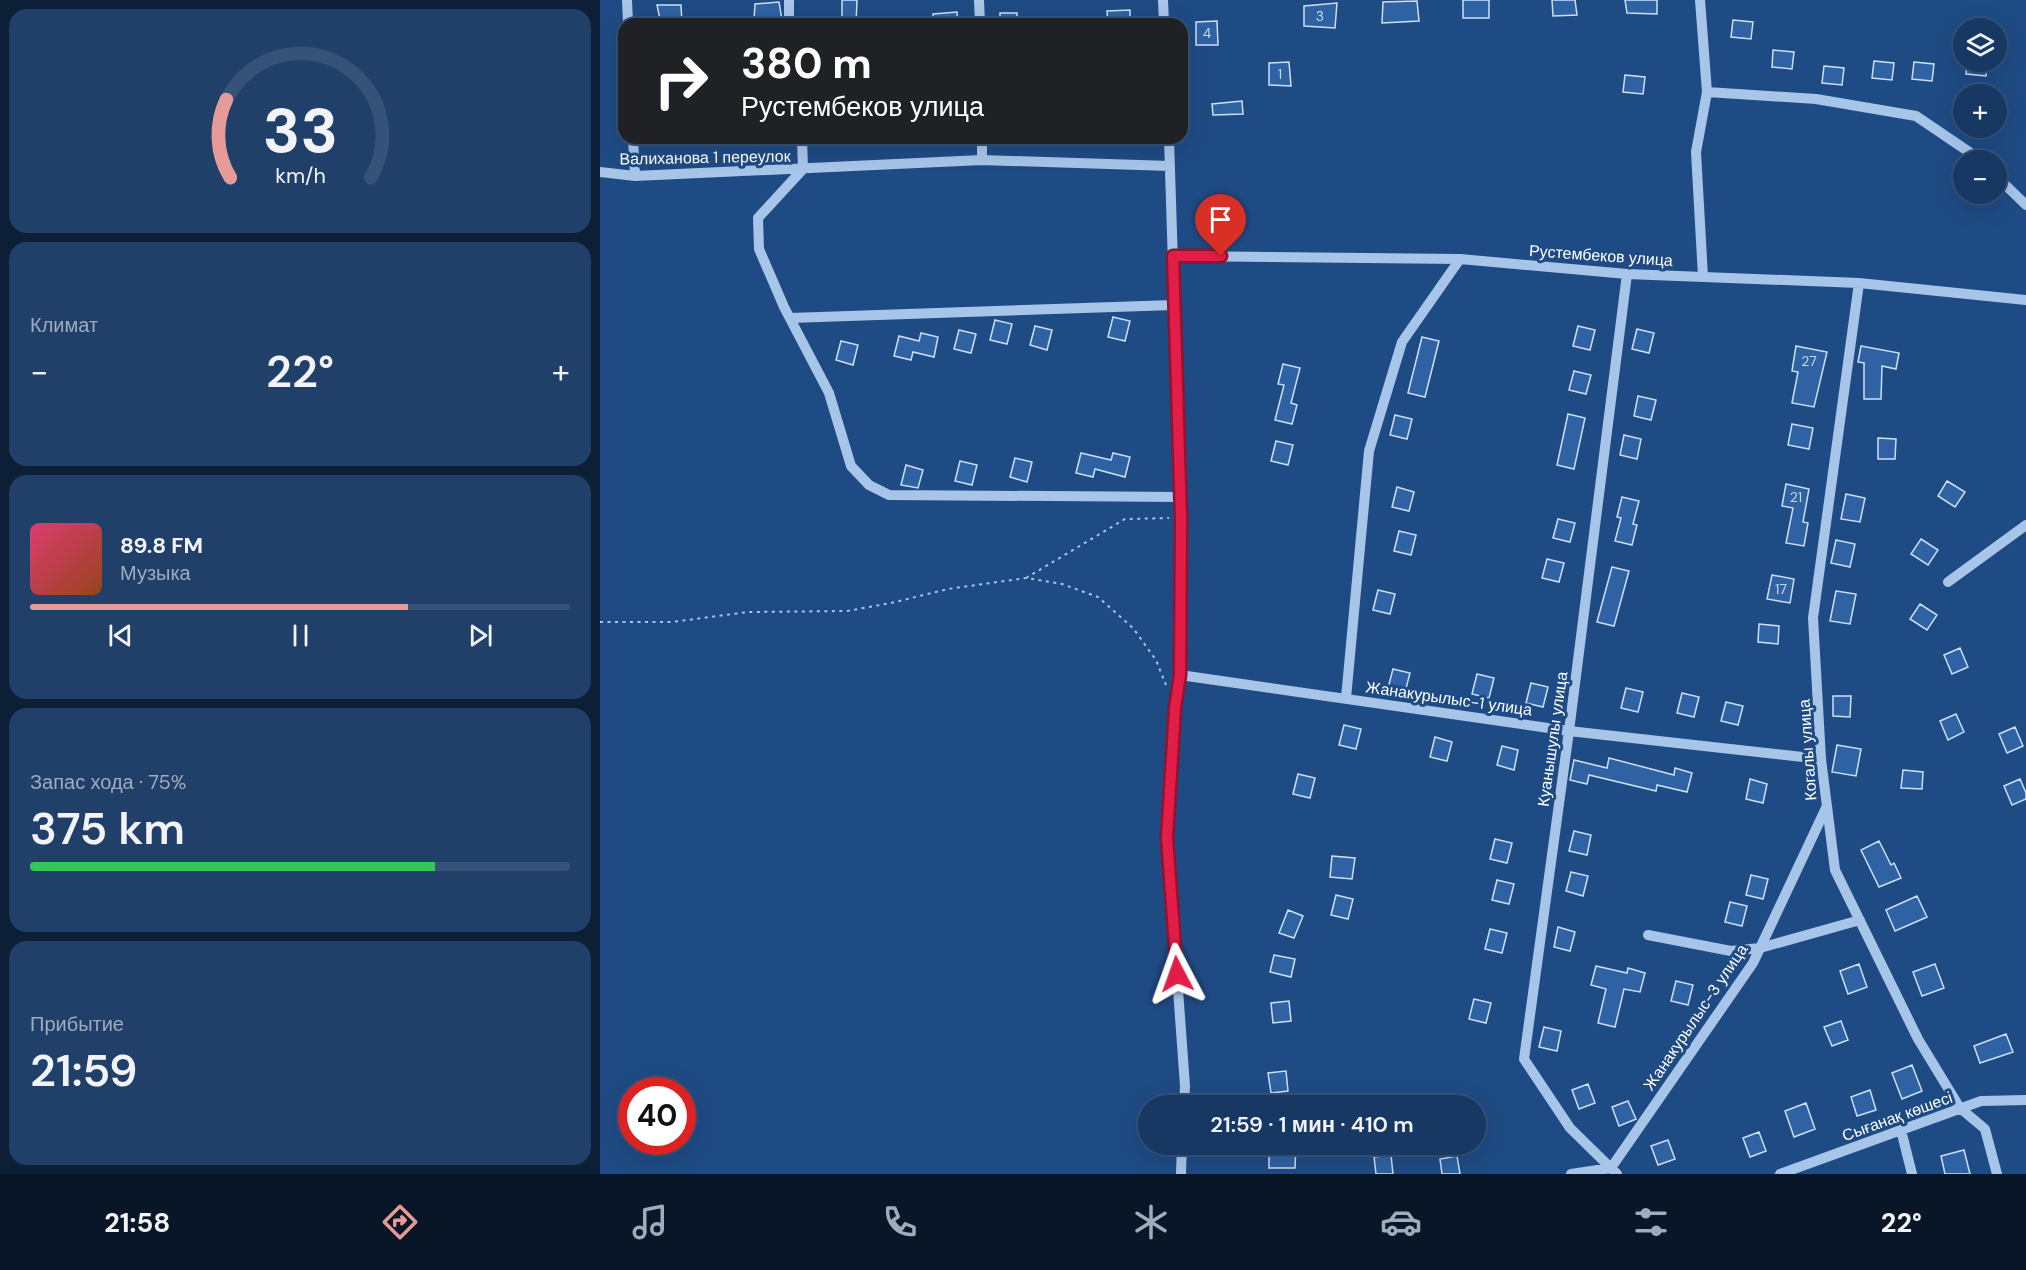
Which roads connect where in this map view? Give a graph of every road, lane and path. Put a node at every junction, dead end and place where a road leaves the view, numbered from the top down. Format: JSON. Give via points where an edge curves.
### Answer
{"nodes":[{"id":1,"x":627,"y":0,"type":"edge"},
{"id":2,"x":789,"y":0,"type":"edge"},
{"id":3,"x":979,"y":0,"type":"edge"},
{"id":4,"x":1163,"y":0,"type":"edge"},
{"id":5,"x":1700,"y":0,"type":"edge"},
{"id":6,"x":628,"y":18,"type":"edge"},
{"id":7,"x":789,"y":18,"type":"edge"},
{"id":8,"x":980,"y":18,"type":"edge"},
{"id":9,"x":1164,"y":18,"type":"edge"},
{"id":10,"x":1707,"y":92,"type":"junction"},
{"id":11,"x":633,"y":144,"type":"edge"},
{"id":12,"x":802,"y":144,"type":"edge"},
{"id":13,"x":982,"y":144,"type":"edge"},
{"id":14,"x":1169,"y":144,"type":"edge"},
{"id":15,"x":1966,"y":150,"type":"edge"},
{"id":16,"x":982,"y":160,"type":"junction"},
{"id":17,"x":1170,"y":165,"type":"junction"},
{"id":18,"x":803,"y":169,"type":"junction"},
{"id":19,"x":600,"y":172,"type":"edge"},
{"id":20,"x":635,"y":176,"type":"junction"},
{"id":21,"x":2007,"y":187,"type":"edge"},
{"id":22,"x":2026,"y":205,"type":"edge"},
{"id":23,"x":1173,"y":256,"type":"junction"},
{"id":24,"x":1460,"y":259,"type":"junction"},
{"id":25,"x":1627,"y":274,"type":"junction"},
{"id":26,"x":1703,"y":277,"type":"junction"},
{"id":27,"x":1859,"y":283,"type":"junction"},
{"id":28,"x":2026,"y":300,"type":"edge"},
{"id":29,"x":1174,"y":305,"type":"junction"},
{"id":30,"x":790,"y":318,"type":"junction"},
{"id":31,"x":1180,"y":496,"type":"junction"},
{"id":32,"x":1181,"y":518,"type":"junction"},
{"id":33,"x":2026,"y":525,"type":"edge"},
{"id":34,"x":1026,"y":578,"type":"junction"},
{"id":35,"x":1948,"y":582,"type":"dead end"},
{"id":36,"x":600,"y":622,"type":"edge"},
{"id":37,"x":1180,"y":675,"type":"junction"},
{"id":38,"x":1167,"y":689,"type":"dead end"},
{"id":39,"x":1347,"y":698,"type":"junction"},
{"id":40,"x":1569,"y":731,"type":"junction"},
{"id":41,"x":1821,"y":759,"type":"junction"},
{"id":42,"x":1826,"y":808,"type":"junction"},
{"id":43,"x":1860,"y":920,"type":"junction"},
{"id":44,"x":1648,"y":935,"type":"dead end"},
{"id":45,"x":1760,"y":948,"type":"junction"},
{"id":46,"x":1185,"y":1095,"type":"edge"},
{"id":47,"x":2026,"y":1100,"type":"edge"},
{"id":48,"x":1960,"y":1108,"type":"junction"},
{"id":49,"x":1901,"y":1130,"type":"junction"},
{"id":50,"x":1182,"y":1155,"type":"edge"},
{"id":51,"x":1614,"y":1171,"type":"edge"},
{"id":52,"x":1181,"y":1174,"type":"edge"},
{"id":53,"x":1571,"y":1174,"type":"edge"},
{"id":54,"x":1780,"y":1174,"type":"edge"},
{"id":55,"x":1912,"y":1174,"type":"edge"},
{"id":56,"x":1997,"y":1174,"type":"edge"}],
"edges":[{"from":1,"to":6,"type":"street"},
{"from":2,"to":7,"type":"street"},
{"from":3,"to":8,"type":"street"},
{"from":4,"to":9,"type":"street"},
{"from":5,"to":10,"type":"street"},
{"from":10,"to":15,"type":"street","via":[[1816,99],[1916,116]]},
{"from":10,"to":26,"type":"street","via":[[1696,152]]},
{"from":11,"to":20,"type":"street"},
{"from":12,"to":18,"type":"street"},
{"from":13,"to":16,"type":"street"},
{"from":14,"to":17,"type":"street"},
{"from":16,"to":17,"type":"street","name":"Валиханова 1 переулок"},
{"from":16,"to":18,"type":"street","name":"Валиханова 1 переулок"},
{"from":17,"to":23,"type":"street"},
{"from":18,"to":20,"type":"street","name":"Валиханова 1 переулок"},
{"from":18,"to":30,"type":"street","via":[[758,218],[759,249]]},
{"from":19,"to":20,"type":"street","name":"Валиханова 1 переулок"},
{"from":21,"to":22,"type":"street"},
{"from":23,"to":24,"type":"street","name":"Рустембеков улица"},
{"from":23,"to":29,"type":"street"},
{"from":24,"to":25,"type":"street","name":"Рустембеков улица"},
{"from":24,"to":39,"type":"street","via":[[1402,342],[1369,451]]},
{"from":25,"to":26,"type":"street","name":"Рустембеков улица"},
{"from":25,"to":40,"type":"street","name":"Куанышулы улица"},
{"from":26,"to":27,"type":"street","name":"Рустембеков улица"},
{"from":27,"to":28,"type":"street","name":"Рустембеков улица"},
{"from":27,"to":41,"type":"street","name":"Когалы улица","via":[[1813,618]]},
{"from":29,"to":30,"type":"street"},
{"from":29,"to":31,"type":"street"},
{"from":30,"to":31,"type":"street","via":[[829,393],[851,466],[869,484],[889,495]]},
{"from":31,"to":32,"type":"street"},
{"from":32,"to":34,"type":"path","via":[[1125,519]]},
{"from":32,"to":37,"type":"street"},
{"from":33,"to":35,"type":"street"},
{"from":34,"to":36,"type":"path","via":[[948,589],[847,611],[748,612],[672,622]]},
{"from":34,"to":38,"type":"path","via":[[1062,584],[1098,597],[1133,627],[1156,660]]},
{"from":37,"to":39,"type":"street","name":"Жанакурылыс-1 улица"},
{"from":37,"to":46,"type":"street","via":[[1167,838]]},
{"from":39,"to":40,"type":"street","name":"Жанакурылыс-1 улица"},
{"from":40,"to":41,"type":"street","name":"Жанакурылыс-1 улица"},
{"from":40,"to":51,"type":"street","name":"Куанышулы улица","via":[[1524,1059],[1570,1128]]},
{"from":41,"to":42,"type":"street","name":"Когалы улица"},
{"from":42,"to":43,"type":"street","name":"Когалы улица","via":[[1835,870]]},
{"from":42,"to":45,"type":"street","name":"Жанакурылыс-3 улица"},
{"from":43,"to":45,"type":"street"},
{"from":43,"to":48,"type":"street","name":"Когалы улица","via":[[1918,1039]]},
{"from":44,"to":45,"type":"street","via":[[1731,951]]},
{"from":45,"to":51,"type":"street","name":"Жанакурылыс-3 улица"},
{"from":47,"to":48,"type":"street","name":"Сығанақ көшесі","via":[[1981,1101]]},
{"from":48,"to":49,"type":"street","name":"Сығанақ көшесі"},
{"from":48,"to":56,"type":"street","name":"Когалы улица","via":[[1985,1129]]},
{"from":49,"to":54,"type":"street","name":"Сығанақ көшесі"},
{"from":49,"to":55,"type":"street"},
{"from":50,"to":52,"type":"street"},
{"from":51,"to":53,"type":"street"}]}
